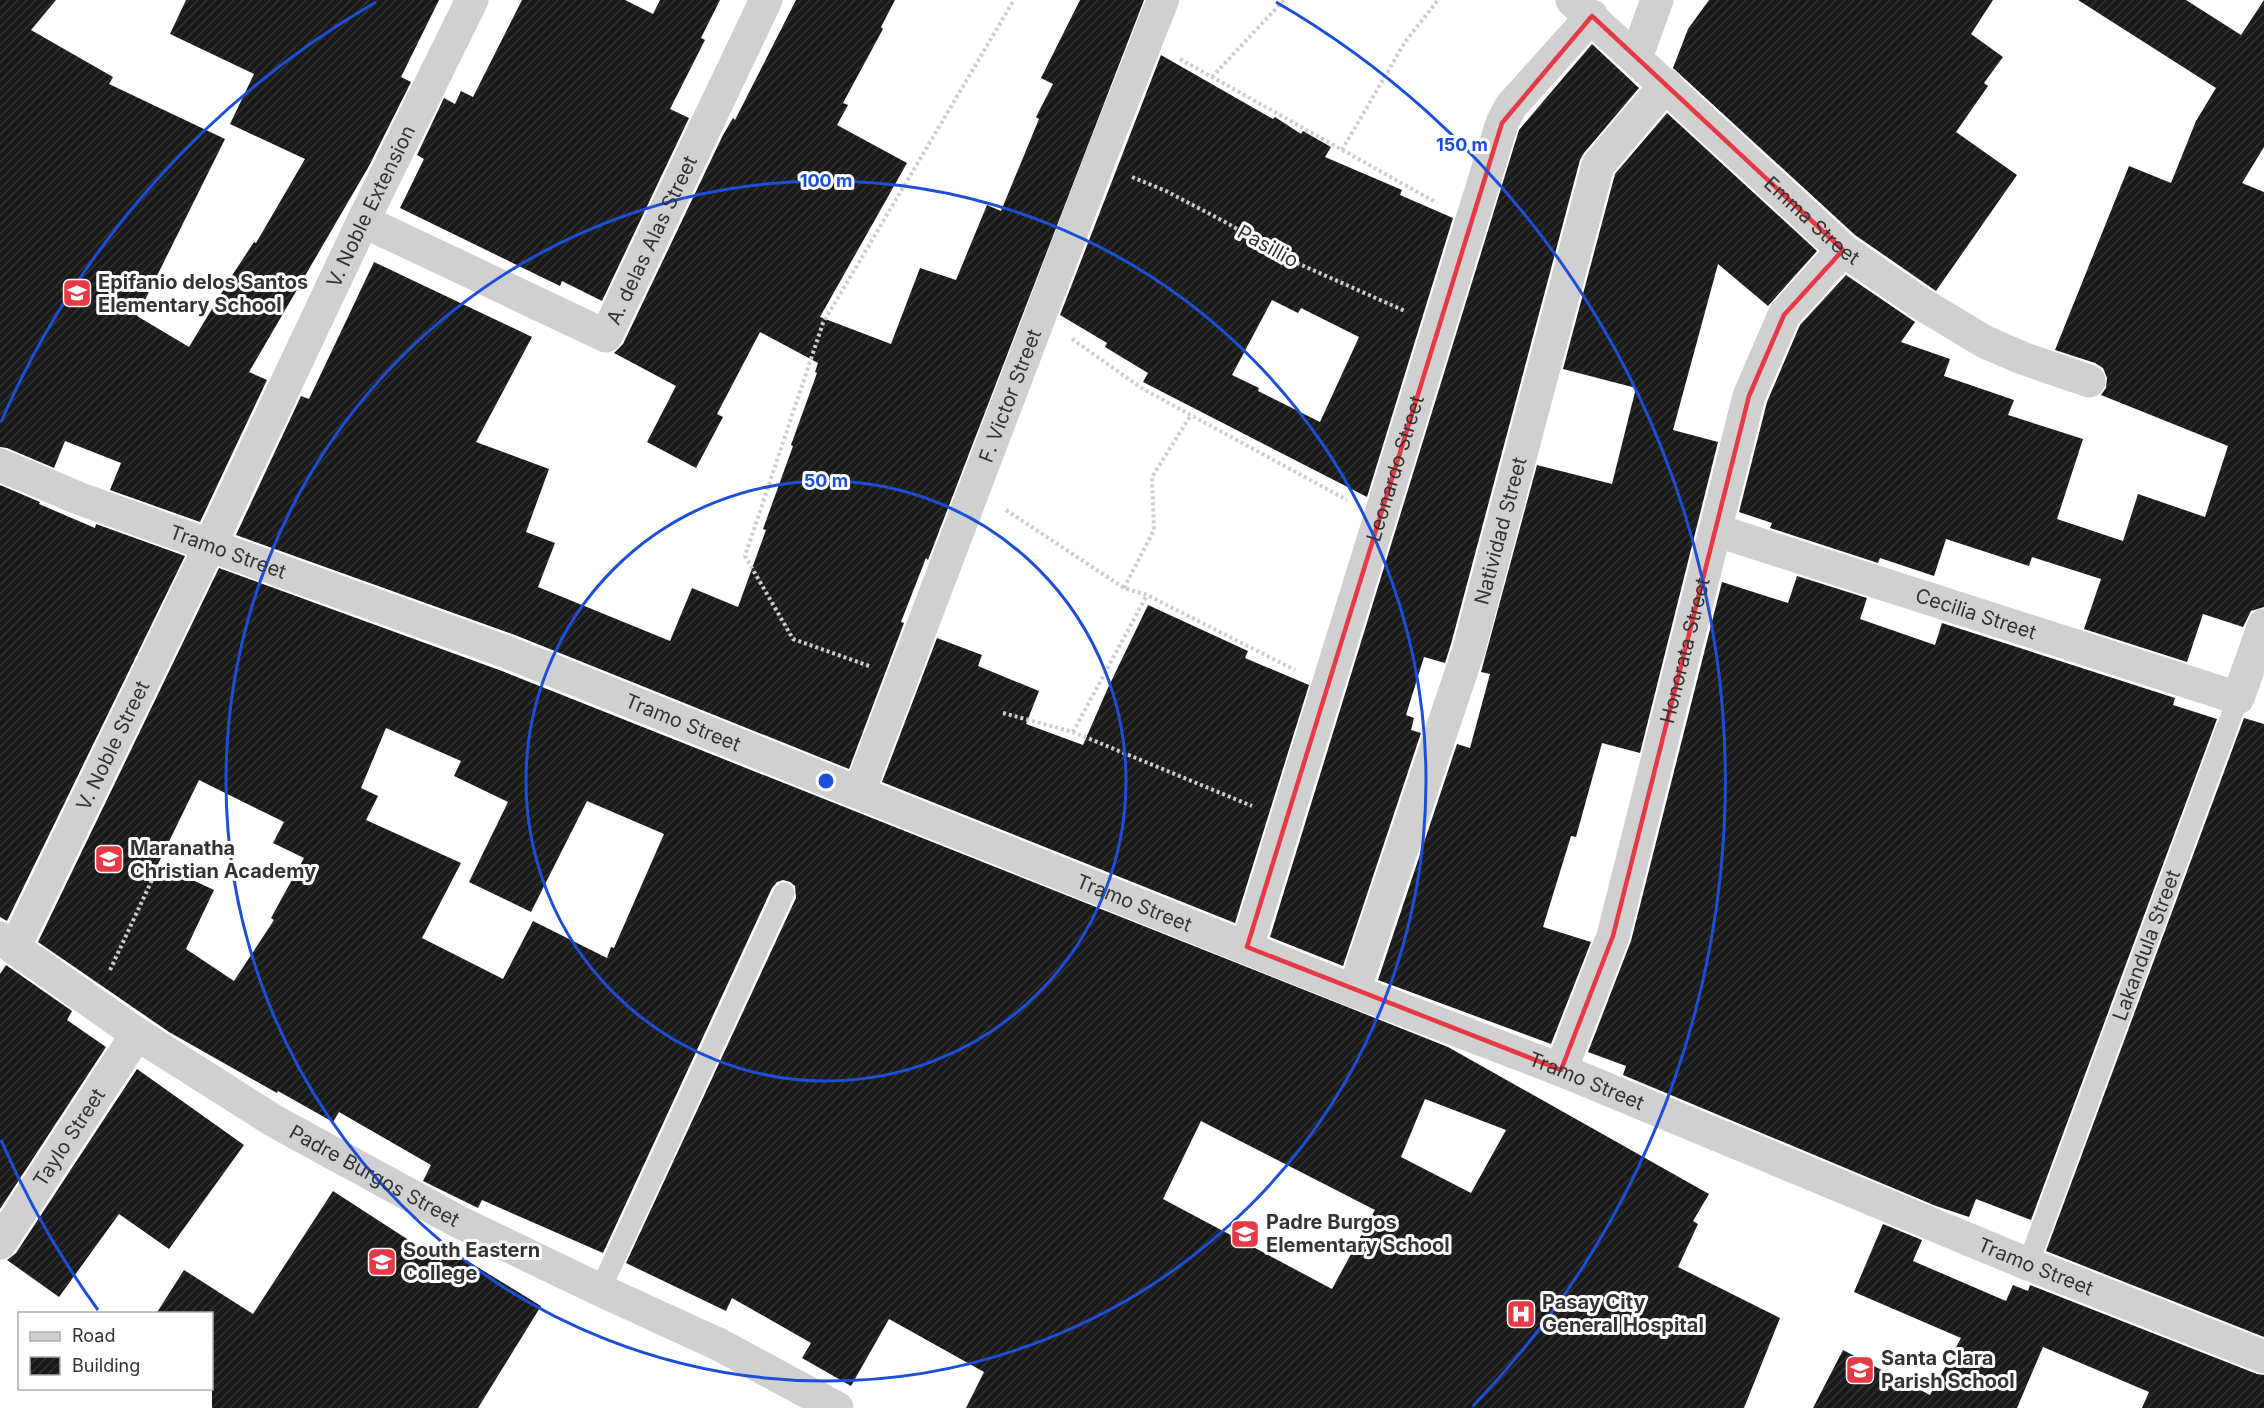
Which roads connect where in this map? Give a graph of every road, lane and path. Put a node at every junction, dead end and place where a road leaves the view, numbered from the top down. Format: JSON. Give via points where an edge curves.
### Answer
{"nodes":[{"id":1,"x":472,"y":0,"type":"edge"},
{"id":2,"x":766,"y":0,"type":"edge"},
{"id":3,"x":1014,"y":0,"type":"edge"},
{"id":4,"x":1163,"y":0,"type":"edge"},
{"id":5,"x":1284,"y":0,"type":"edge"},
{"id":6,"x":1438,"y":0,"type":"edge"},
{"id":7,"x":1657,"y":0,"type":"edge"},
{"id":8,"x":1582,"y":8,"type":"edge"},
{"id":9,"x":1148,"y":41,"type":"junction"},
{"id":10,"x":1636,"y":58,"type":"junction"},
{"id":11,"x":1212,"y":77,"type":"junction"},
{"id":12,"x":1666,"y":85,"type":"junction"},
{"id":13,"x":1342,"y":150,"type":"junction"},
{"id":14,"x":1099,"y":162,"type":"junction"},
{"id":15,"x":363,"y":221,"type":"junction"},
{"id":16,"x":1471,"y":222,"type":"junction"},
{"id":17,"x":1843,"y":250,"type":"junction"},
{"id":18,"x":1042,"y":317,"type":"junction"},
{"id":19,"x":1439,"y":326,"type":"junction"},
{"id":20,"x":2090,"y":381,"type":"dead end"},
{"id":21,"x":1191,"y":415,"type":"junction"},
{"id":22,"x":0,"y":465,"type":"edge"},
{"id":23,"x":975,"y":490,"type":"junction"},
{"id":24,"x":1380,"y":518,"type":"junction"},
{"id":25,"x":1715,"y":530,"type":"junction"},
{"id":26,"x":210,"y":544,"type":"junction"},
{"id":27,"x":1124,"y":588,"type":"junction"},
{"id":28,"x":1147,"y":595,"type":"junction"},
{"id":29,"x":2264,"y":625,"type":"edge"},
{"id":30,"x":903,"y":678,"type":"junction"},
{"id":31,"x":1328,"y":687,"type":"junction"},
{"id":32,"x":2238,"y":698,"type":"junction"},
{"id":33,"x":1003,"y":713,"type":"dead end"},
{"id":34,"x":1073,"y":732,"type":"junction"},
{"id":35,"x":859,"y":792,"type":"junction"},
{"id":36,"x":1286,"y":820,"type":"junction"},
{"id":37,"x":152,"y":880,"type":"dead end"},
{"id":38,"x":784,"y":892,"type":"dead end"},
{"id":39,"x":8,"y":942,"type":"edge"},
{"id":40,"x":1247,"y":948,"type":"junction"},
{"id":41,"x":1354,"y":991,"type":"junction"},
{"id":42,"x":92,"y":1001,"type":"junction"},
{"id":43,"x":137,"y":1034,"type":"junction"},
{"id":44,"x":1561,"y":1070,"type":"junction"},
{"id":45,"x":0,"y":1243,"type":"edge"},
{"id":46,"x":2028,"y":1264,"type":"junction"},
{"id":47,"x":600,"y":1290,"type":"junction"},
{"id":48,"x":2264,"y":1357,"type":"edge"},
{"id":49,"x":837,"y":1408,"type":"edge"}],
"edges":[{"from":1,"to":15,"type":"street","name":"V. Noble Extension"},
{"from":2,"to":15,"type":"street","name":"A. delas Alas Street","via":[[606,336]]},
{"from":3,"to":30,"type":"path","via":[[823,323],[745,556],[793,639]]},
{"from":4,"to":9,"type":"street","name":"F. Victor Street"},
{"from":5,"to":11,"type":"path"},
{"from":6,"to":13,"type":"path","via":[[1405,42]]},
{"from":7,"to":10,"type":"street"},
{"from":8,"to":10,"type":"street","name":"Emma Street"},
{"from":8,"to":16,"type":"street","name":"Leonardo Street","via":[[1502,123]]},
{"from":9,"to":11,"type":"path"},
{"from":9,"to":14,"type":"street","name":"F. Victor Street"},
{"from":10,"to":12,"type":"street","name":"Emma Street"},
{"from":11,"to":13,"type":"path"},
{"from":12,"to":17,"type":"street","name":"Emma Street"},
{"from":12,"to":41,"type":"street","name":"Natividad Street","via":[[1598,165],[1469,649]]},
{"from":13,"to":16,"type":"path"},
{"from":14,"to":18,"type":"street","name":"F. Victor Street"},
{"from":14,"to":19,"type":"path","name":"Pasillio","via":[[1166,191],[1288,259]]},
{"from":15,"to":26,"type":"street","name":"V. Noble Extension"},
{"from":16,"to":19,"type":"street","name":"Leonardo Street"},
{"from":17,"to":20,"type":"street","name":"Emma Street","via":[[1985,342]]},
{"from":17,"to":25,"type":"street","name":"Honorata Street","via":[[1784,315],[1749,396]]},
{"from":18,"to":21,"type":"path","via":[[1143,389]]},
{"from":18,"to":23,"type":"street","name":"F. Victor Street"},
{"from":19,"to":24,"type":"street","name":"Leonardo Street"},
{"from":21,"to":24,"type":"path"},
{"from":21,"to":27,"type":"path","via":[[1152,477],[1154,530]]},
{"from":22,"to":26,"type":"street","name":"Tramo Street","via":[[78,498]]},
{"from":23,"to":27,"type":"path"},
{"from":23,"to":30,"type":"street","name":"F. Victor Street"},
{"from":24,"to":31,"type":"street","name":"Leonardo Street"},
{"from":25,"to":32,"type":"street","name":"Cecilia Street"},
{"from":25,"to":44,"type":"street","name":"Honorata Street","via":[[1613,936]]},
{"from":26,"to":35,"type":"street","name":"Tramo Street","via":[[509,653]]},
{"from":26,"to":39,"type":"street","name":"V. Noble Street"},
{"from":27,"to":28,"type":"path"},
{"from":28,"to":31,"type":"path"},
{"from":28,"to":34,"type":"path"},
{"from":29,"to":32,"type":"street","name":"Lakandula Street"},
{"from":30,"to":35,"type":"street","name":"F. Victor Street"},
{"from":31,"to":36,"type":"street","name":"Leonardo Street"},
{"from":32,"to":46,"type":"lane","name":"Lakandula Street"},
{"from":33,"to":34,"type":"path"},
{"from":34,"to":36,"type":"path"},
{"from":35,"to":40,"type":"street","name":"Tramo Street"},
{"from":36,"to":40,"type":"street","name":"Leonardo Street"},
{"from":37,"to":42,"type":"path"},
{"from":38,"to":47,"type":"lane"},
{"from":39,"to":42,"type":"street","name":"Padre Burgos Street"},
{"from":40,"to":41,"type":"street","name":"Tramo Street"},
{"from":41,"to":44,"type":"street","name":"Tramo Street"},
{"from":42,"to":43,"type":"street","name":"Padre Burgos Street"},
{"from":43,"to":45,"type":"street","name":"Taylo Street"},
{"from":43,"to":47,"type":"street","name":"Padre Burgos Street","via":[[274,1120],[461,1223]]},
{"from":44,"to":46,"type":"street","name":"Tramo Street"},
{"from":46,"to":48,"type":"street","name":"Tramo Street"},
{"from":47,"to":49,"type":"street","name":"Padre Burgos Street","via":[[720,1345]]}]}
